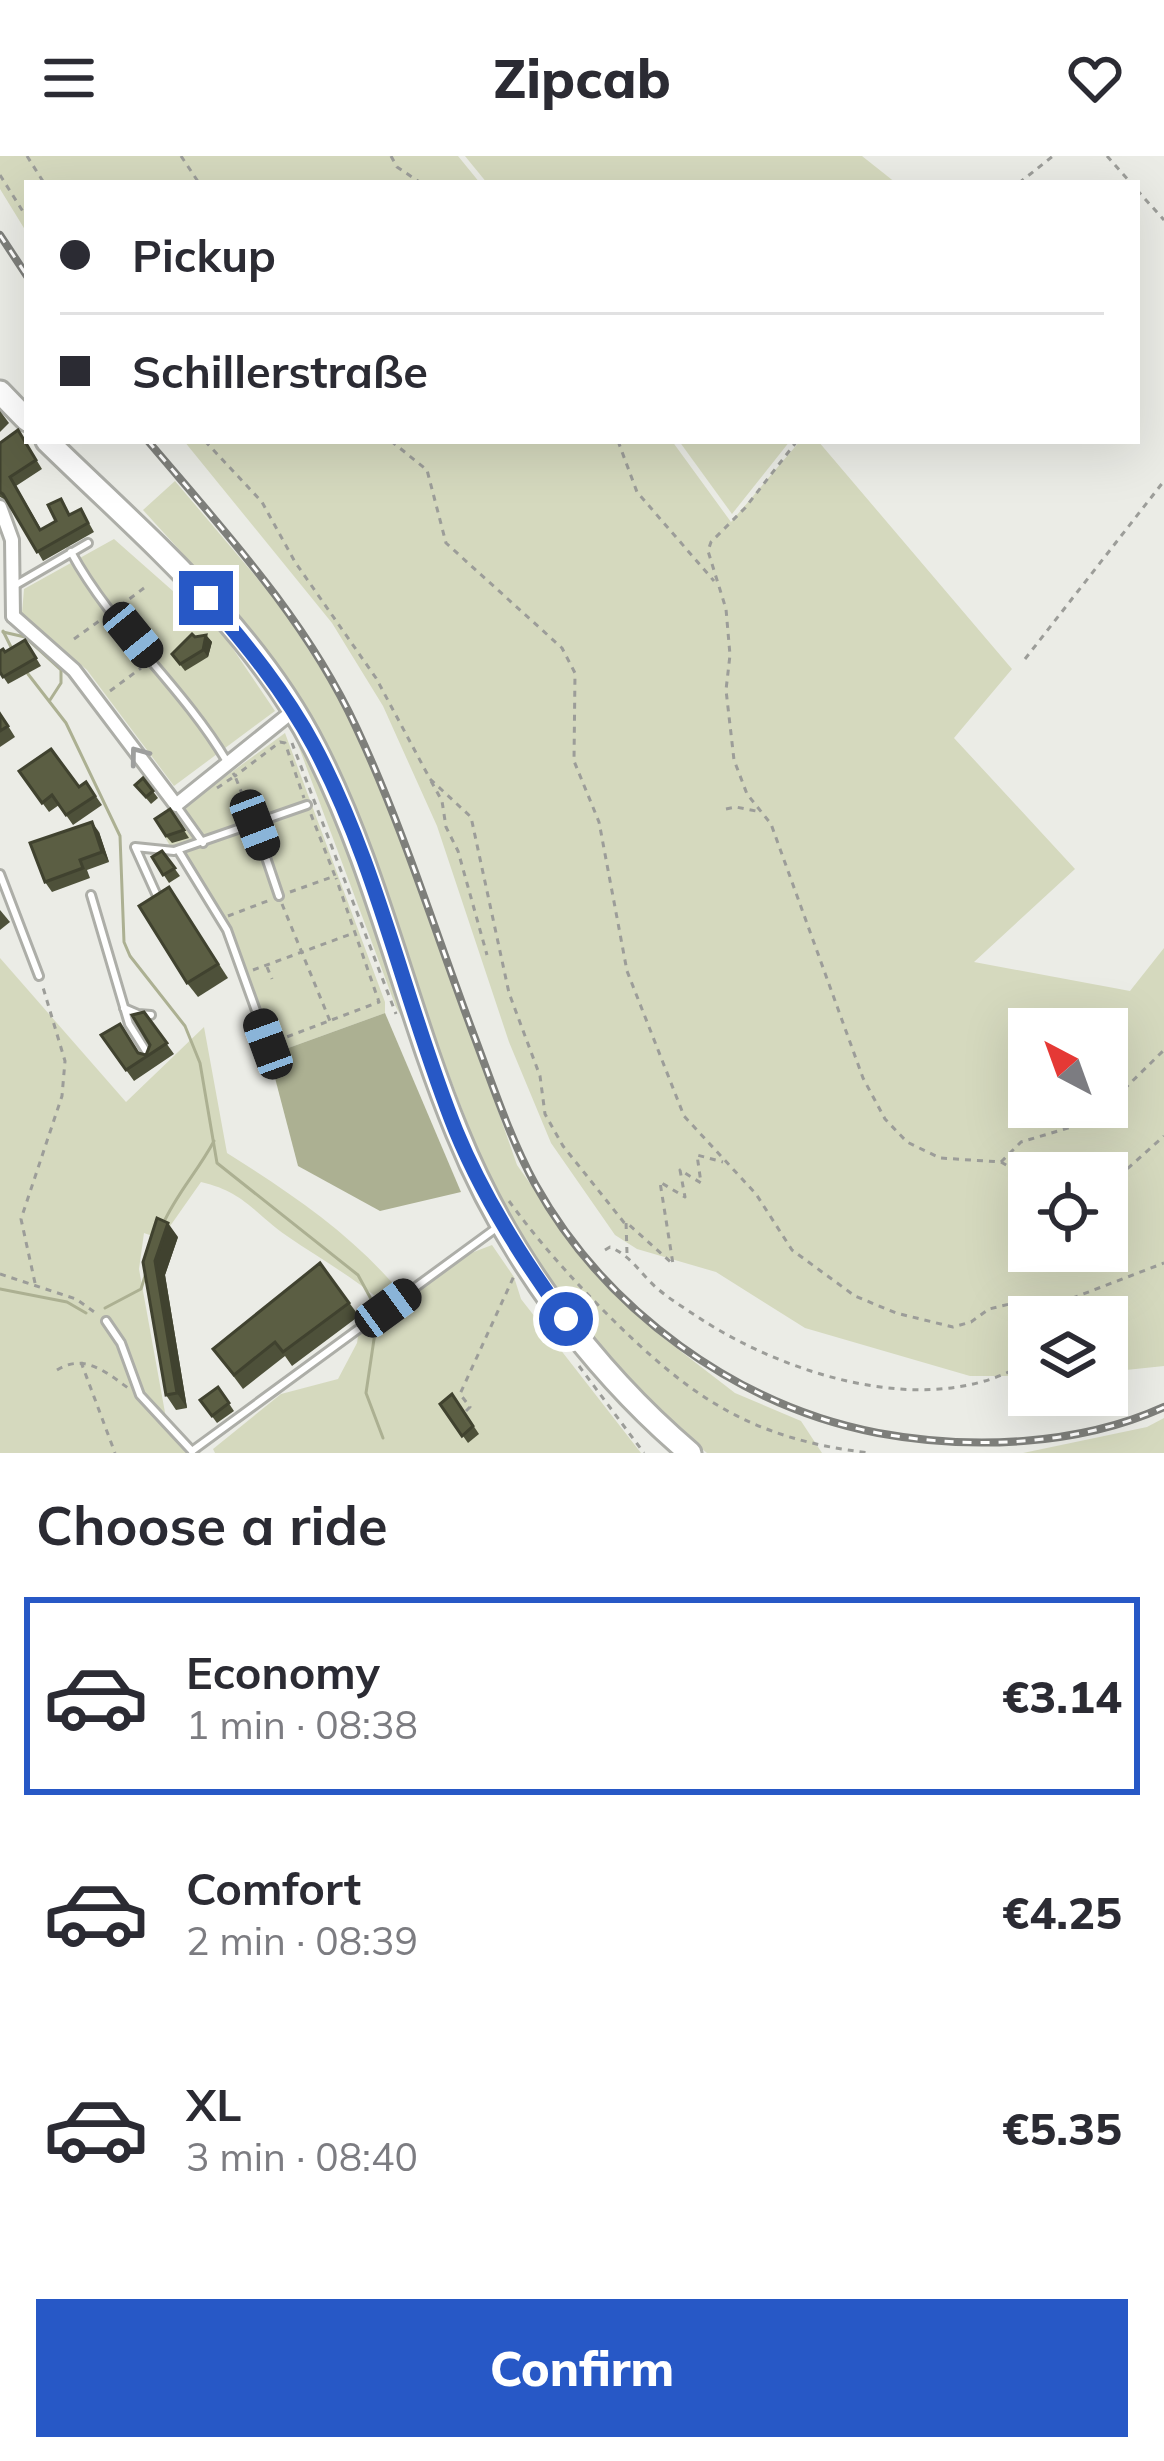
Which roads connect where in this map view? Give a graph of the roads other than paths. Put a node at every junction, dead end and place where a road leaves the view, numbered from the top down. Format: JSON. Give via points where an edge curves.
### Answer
{"nodes":[{"id":1,"x":0,"y":392,"type":"edge"},
{"id":2,"x":24,"y":417,"type":"edge"},
{"id":3,"x":50,"y":444,"type":"edge"},
{"id":4,"x":0,"y":507,"type":"edge"},
{"id":5,"x":88,"y":543,"type":"dead end"},
{"id":6,"x":70,"y":552,"type":"junction"},
{"id":7,"x":14,"y":586,"type":"junction"},
{"id":8,"x":6,"y":620,"type":"edge"},
{"id":9,"x":288,"y":715,"type":"junction"},
{"id":10,"x":227,"y":762,"type":"junction"},
{"id":11,"x":176,"y":805,"type":"junction"},
{"id":12,"x":307,"y":806,"type":"road end"},
{"id":13,"x":255,"y":825,"type":"junction"},
{"id":14,"x":203,"y":843,"type":"junction"},
{"id":15,"x":178,"y":850,"type":"junction"},
{"id":16,"x":0,"y":874,"type":"edge"},
{"id":17,"x":91,"y":895,"type":"dead end"},
{"id":18,"x":279,"y":896,"type":"road end"},
{"id":19,"x":158,"y":898,"type":"edge"},
{"id":20,"x":39,"y":976,"type":"road end"},
{"id":21,"x":124,"y":1008,"type":"junction"},
{"id":22,"x":152,"y":1015,"type":"edge"},
{"id":23,"x":268,"y":1044,"type":"road end"},
{"id":24,"x":151,"y":1059,"type":"edge"},
{"id":25,"x":501,"y":1224,"type":"junction"},
{"id":26,"x":106,"y":1322,"type":"road end"},
{"id":27,"x":193,"y":1452,"type":"edge"},
{"id":28,"x":689,"y":1453,"type":"edge"}],
"edges":[{"from":1,"to":2,"type":"main road"},
{"from":3,"to":9,"type":"main road","via":[[206,598]]},
{"from":4,"to":7,"type":"street","via":[[12,540]]},
{"from":5,"to":6,"type":"lane"},
{"from":6,"to":7,"type":"lane"},
{"from":6,"to":10,"type":"lane"},
{"from":7,"to":8,"type":"street"},
{"from":11,"to":8,"type":"street","one_way":true,"via":[[74,670]]},
{"from":9,"to":10,"type":"street"},
{"from":9,"to":25,"type":"main road","via":[[335,789],[455,1128]]},
{"from":10,"to":11,"type":"street"},
{"from":11,"to":14,"type":"lane"},
{"from":12,"to":13,"type":"lane"},
{"from":13,"to":14,"type":"lane"},
{"from":13,"to":18,"type":"lane"},
{"from":14,"to":15,"type":"lane"},
{"from":15,"to":19,"type":"lane","via":[[135,847]]},
{"from":15,"to":23,"type":"lane","via":[[221,919]]},
{"from":16,"to":20,"type":"lane"},
{"from":17,"to":21,"type":"lane"},
{"from":21,"to":22,"type":"lane"},
{"from":21,"to":24,"type":"lane"},
{"from":25,"to":27,"type":"lane"},
{"from":25,"to":28,"type":"main road","via":[[600,1362]]},
{"from":26,"to":27,"type":"lane","via":[[140,1395]]}]}
